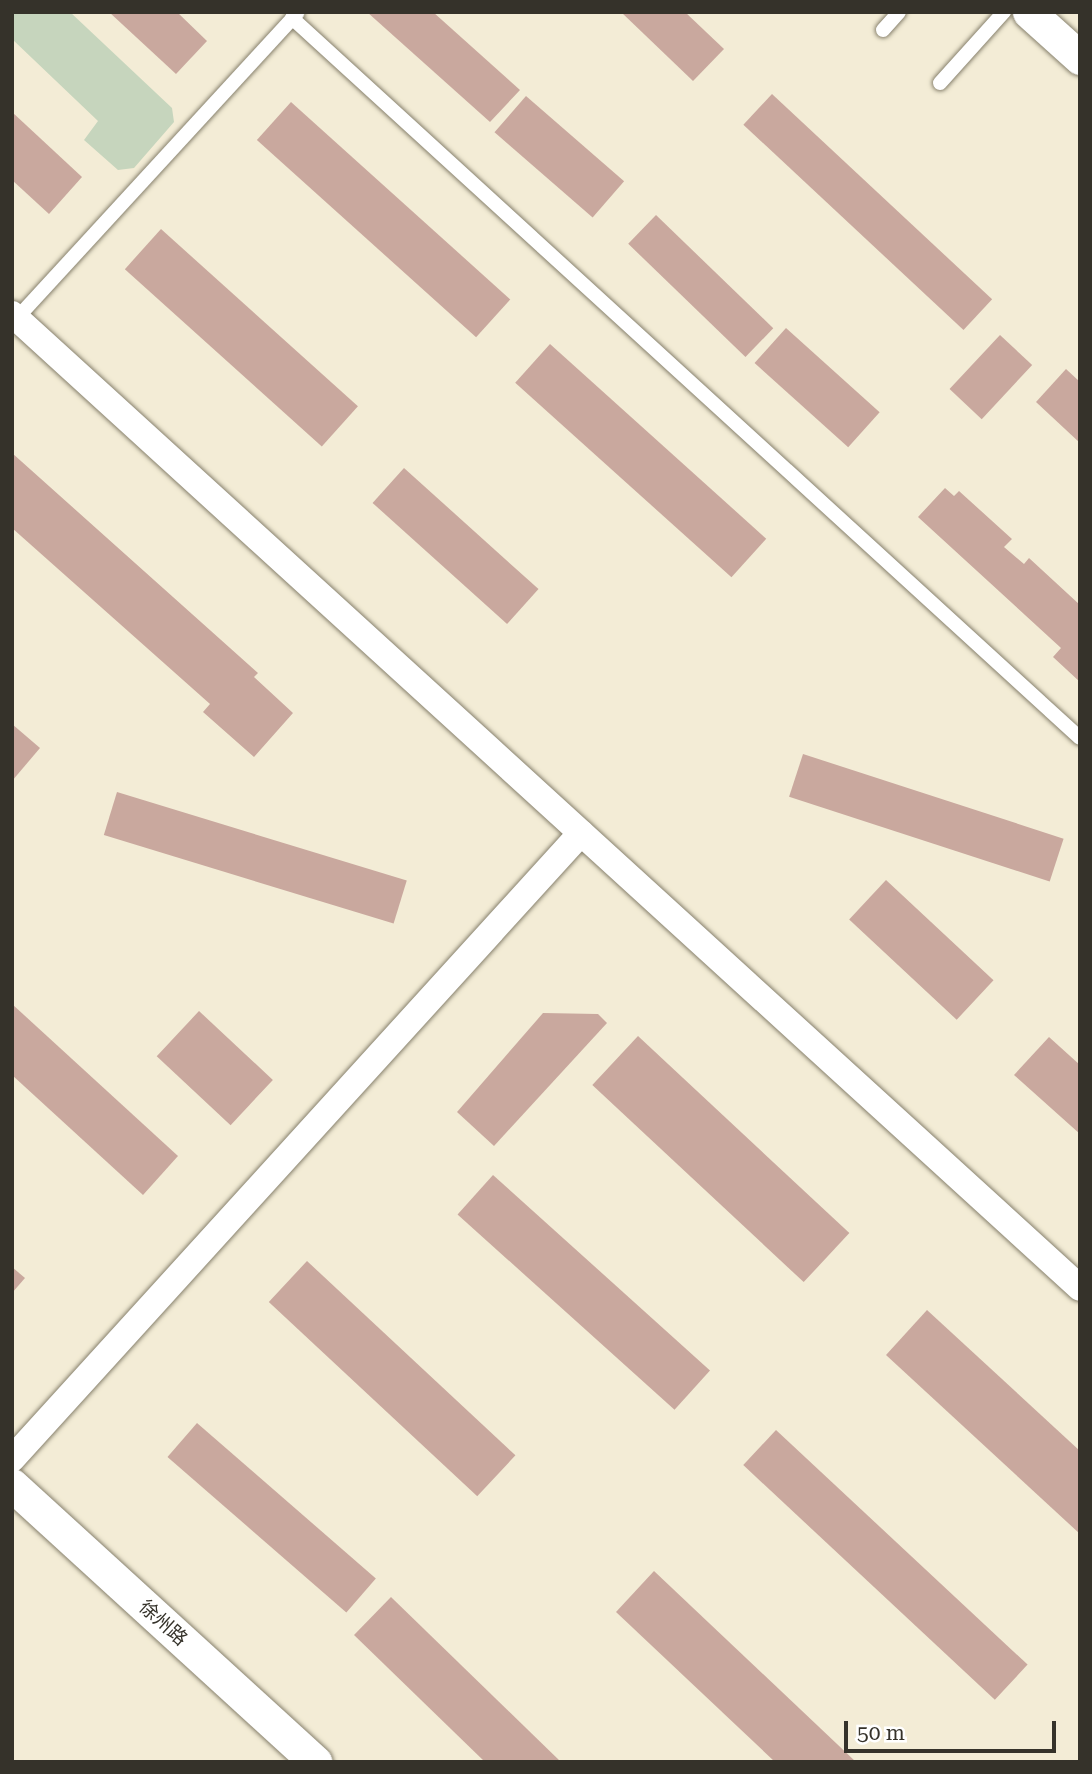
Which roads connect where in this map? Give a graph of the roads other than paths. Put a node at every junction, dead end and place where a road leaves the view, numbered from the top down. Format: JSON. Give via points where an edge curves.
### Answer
{"nodes":[{"id":1,"x":899,"y":12,"type":"edge"},
{"id":2,"x":1004,"y":12,"type":"edge"},
{"id":3,"x":1029,"y":12,"type":"edge"},
{"id":4,"x":295,"y":15,"type":"edge"},
{"id":5,"x":883,"y":30,"type":"dead end"},
{"id":6,"x":1080,"y":58,"type":"edge"},
{"id":7,"x":940,"y":83,"type":"dead end"},
{"id":8,"x":15,"y":316,"type":"edge"},
{"id":9,"x":1080,"y":738,"type":"edge"},
{"id":10,"x":581,"y":833,"type":"junction"},
{"id":11,"x":1080,"y":1289,"type":"edge"},
{"id":12,"x":12,"y":1459,"type":"edge"},
{"id":13,"x":12,"y":1485,"type":"edge"},
{"id":14,"x":315,"y":1762,"type":"edge"}],
"edges":[{"from":1,"to":5,"type":"lane"},
{"from":2,"to":7,"type":"lane"},
{"from":3,"to":6,"type":"street"},
{"from":4,"to":8,"type":"lane"},
{"from":4,"to":9,"type":"lane"},
{"from":8,"to":10,"type":"street"},
{"from":10,"to":11,"type":"street"},
{"from":10,"to":12,"type":"street"},
{"from":13,"to":14,"type":"street","name":"徐州路"}]}
